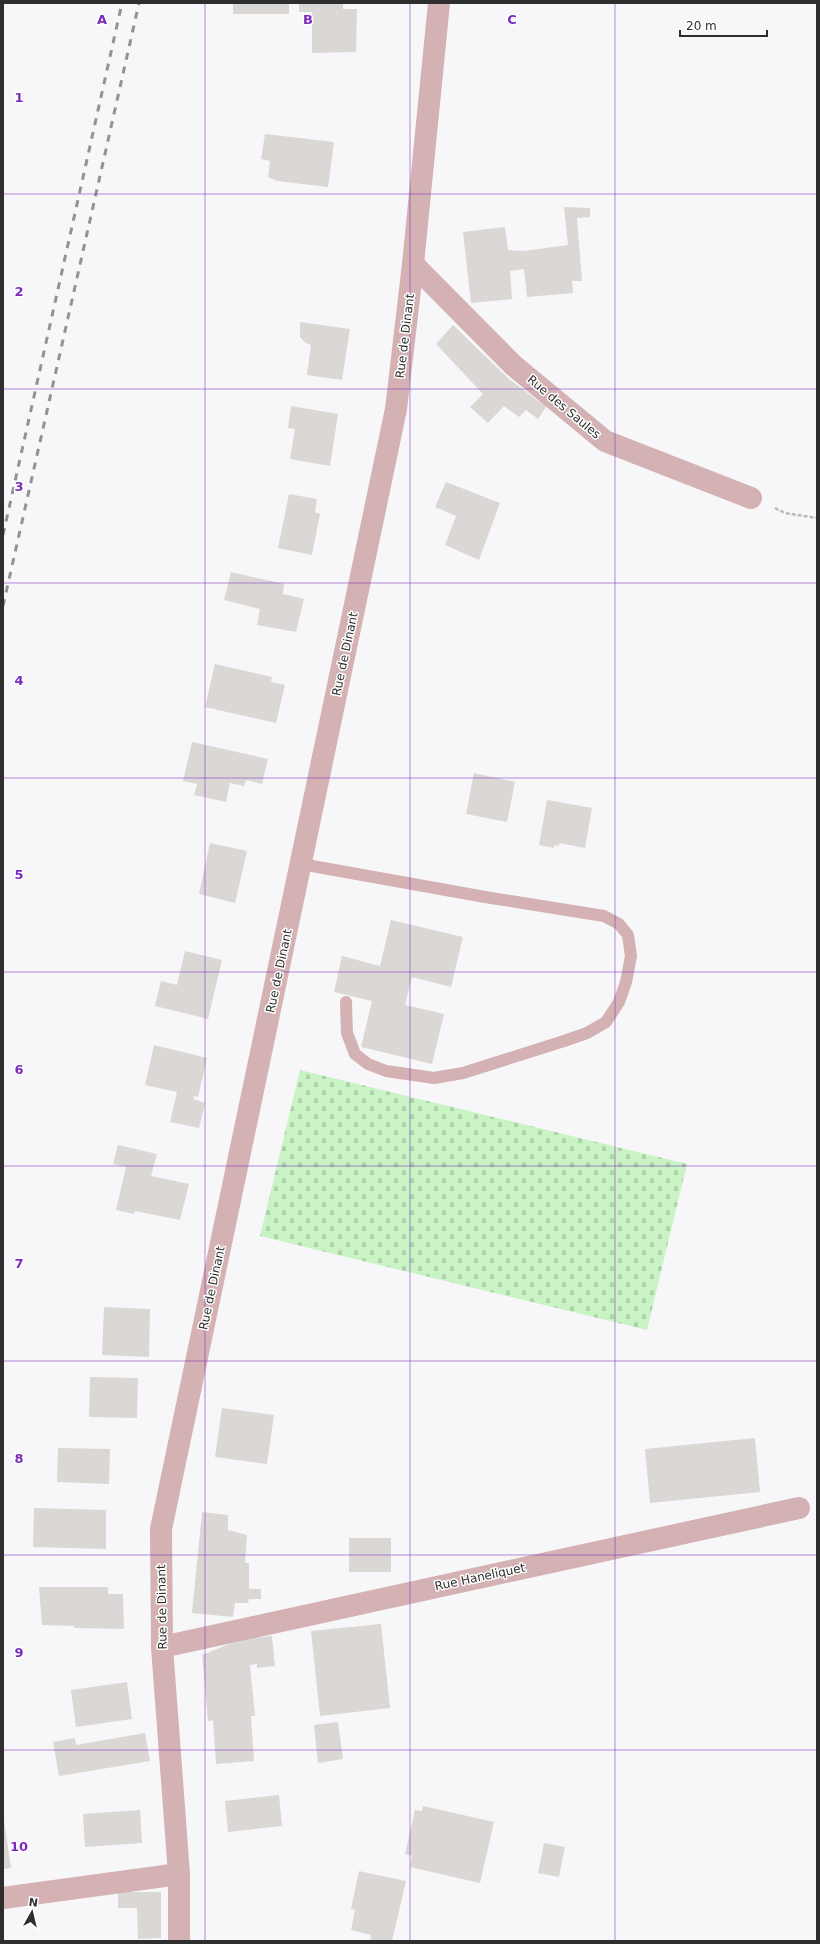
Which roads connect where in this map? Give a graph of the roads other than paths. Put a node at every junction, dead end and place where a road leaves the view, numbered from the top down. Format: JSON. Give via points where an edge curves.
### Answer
{"nodes":[{"id":1,"x":439,"y":3,"type":"edge"},
{"id":2,"x":413,"y":264,"type":"junction"},
{"id":3,"x":751,"y":498,"type":"road end"},
{"id":4,"x":301,"y":864,"type":"junction"},
{"id":5,"x":346,"y":1002,"type":"dead end"},
{"id":6,"x":799,"y":1508,"type":"dead end"},
{"id":7,"x":162,"y":1647,"type":"junction"},
{"id":8,"x":179,"y":1874,"type":"junction"},
{"id":9,"x":3,"y":1898,"type":"edge"},
{"id":10,"x":178,"y":1941,"type":"edge"}],
"edges":[{"from":1,"to":2,"type":"street","name":"Rue de Dinant"},
{"from":2,"to":3,"type":"street","name":"Rue des Saules","via":[[513,365],[605,441]]},
{"from":2,"to":4,"type":"street","name":"Rue de Dinant","via":[[396,409]]},
{"from":4,"to":5,"type":"lane","via":[[604,916],[619,924],[628,935],[631,956],[626,982],[619,1002],[606,1022],[576,1037],[463,1073],[434,1078],[386,1071],[368,1064],[355,1054],[347,1033]]},
{"from":4,"to":7,"type":"street","name":"Rue de Dinant","via":[[161,1529]]},
{"from":6,"to":7,"type":"street","name":"Rue Haneliquet"},
{"from":7,"to":8,"type":"street","name":"Rue de Dinant"},
{"from":8,"to":9,"type":"street"},
{"from":8,"to":10,"type":"street","name":"Rue de Dinant"}]}
